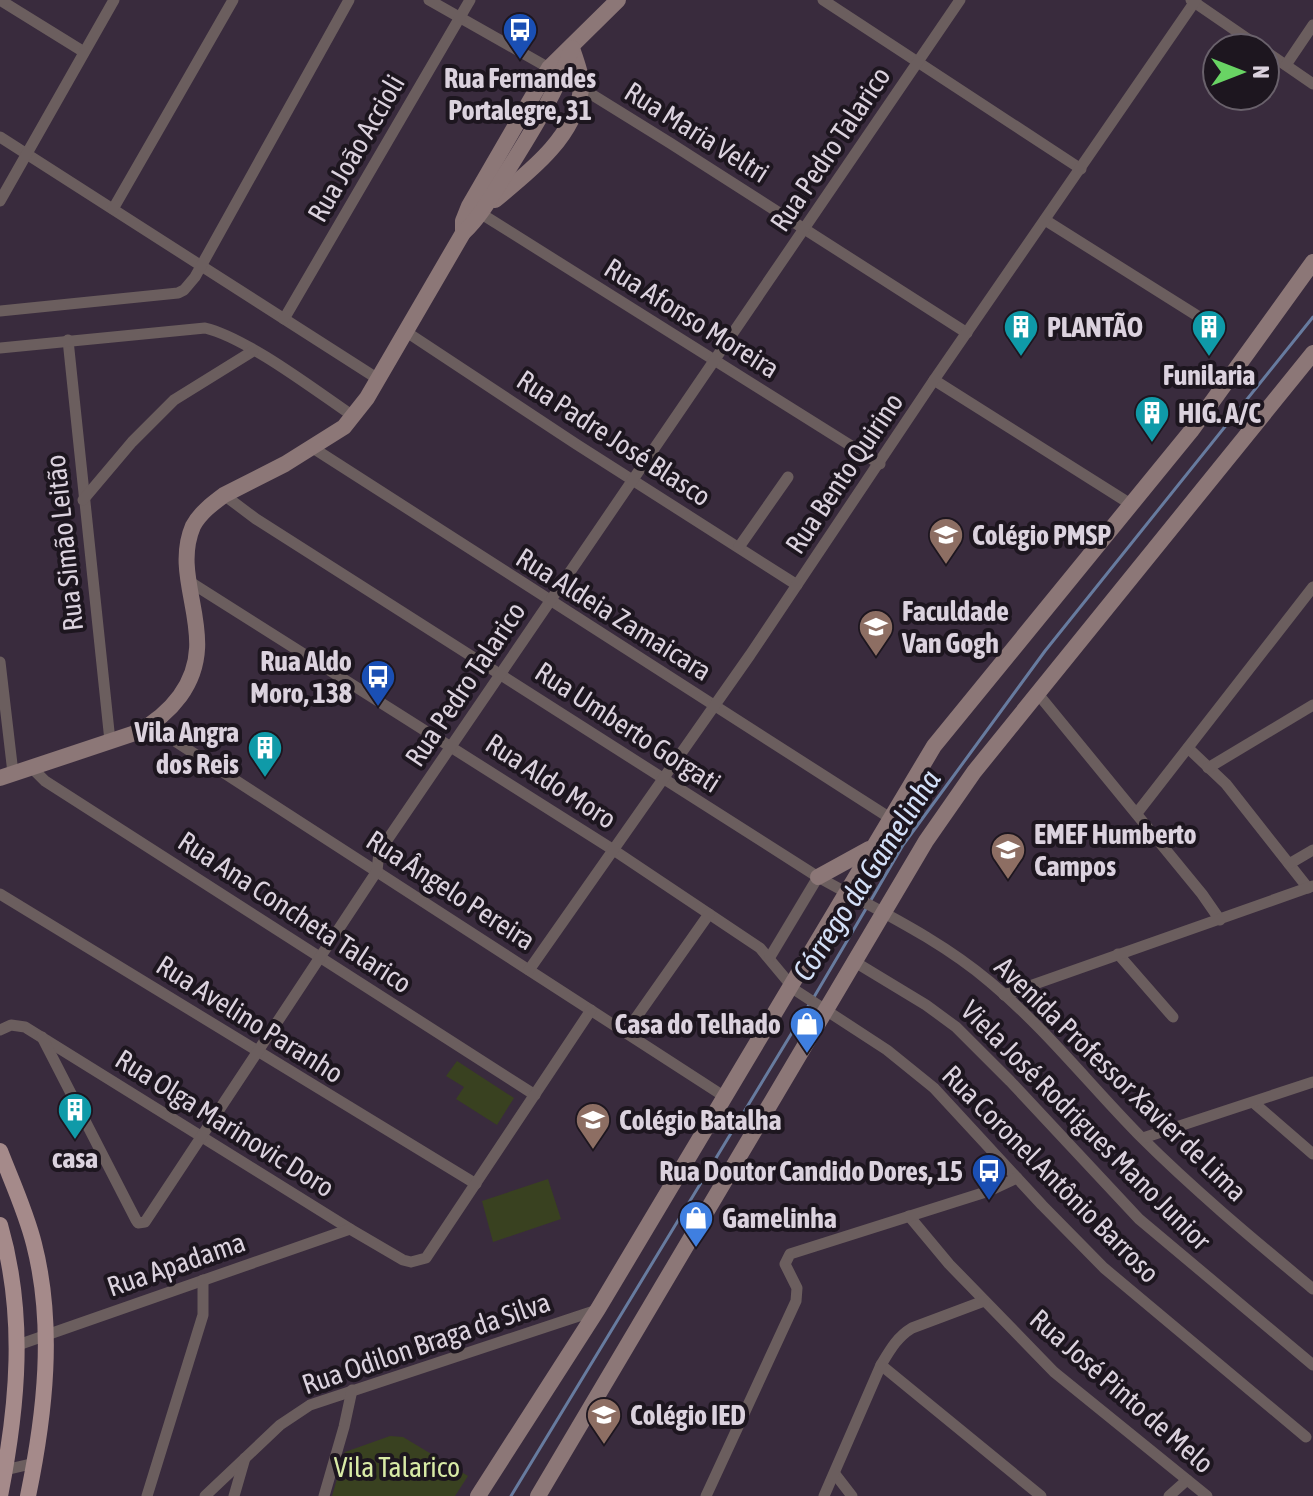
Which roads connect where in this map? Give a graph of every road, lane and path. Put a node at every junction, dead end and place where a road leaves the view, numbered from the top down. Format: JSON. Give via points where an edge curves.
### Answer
{"nodes":[{"id":1,"x":0,"y":0,"type":"edge"},
{"id":2,"x":114,"y":0,"type":"edge"},
{"id":3,"x":233,"y":0,"type":"edge"},
{"id":4,"x":349,"y":0,"type":"edge"},
{"id":5,"x":429,"y":0,"type":"edge"},
{"id":6,"x":470,"y":0,"type":"edge"},
{"id":7,"x":618,"y":0,"type":"edge"},
{"id":8,"x":823,"y":0,"type":"edge"},
{"id":9,"x":960,"y":0,"type":"edge"},
{"id":10,"x":1194,"y":1,"type":"edge"},
{"id":11,"x":460,"y":18,"type":"junction"},
{"id":12,"x":1313,"y":25,"type":"edge"},
{"id":13,"x":1239,"y":32,"type":"edge"},
{"id":14,"x":572,"y":48,"type":"junction"},
{"id":15,"x":84,"y":52,"type":"junction"},
{"id":16,"x":918,"y":61,"type":"junction"},
{"id":17,"x":1281,"y":62,"type":"edge"},
{"id":18,"x":1286,"y":65,"type":"junction"},
{"id":19,"x":556,"y":72,"type":"junction"},
{"id":20,"x":1313,"y":84,"type":"edge"},
{"id":21,"x":581,"y":88,"type":"junction"},
{"id":22,"x":0,"y":137,"type":"edge"},
{"id":23,"x":26,"y":154,"type":"junction"},
{"id":24,"x":1081,"y":169,"type":"junction"},
{"id":25,"x":0,"y":201,"type":"edge"},
{"id":26,"x":113,"y":209,"type":"junction"},
{"id":27,"x":480,"y":213,"type":"junction"},
{"id":28,"x":1045,"y":220,"type":"junction"},
{"id":29,"x":805,"y":228,"type":"junction"},
{"id":30,"x":463,"y":233,"type":"junction"},
{"id":31,"x":1313,"y":262,"type":"edge"},
{"id":32,"x":200,"y":266,"type":"junction"},
{"id":33,"x":0,"y":311,"type":"edge"},
{"id":34,"x":284,"y":319,"type":"junction"},
{"id":35,"x":1204,"y":320,"type":"dead end"},
{"id":36,"x":405,"y":331,"type":"junction"},
{"id":37,"x":967,"y":333,"type":"junction"},
{"id":38,"x":68,"y":340,"type":"junction"},
{"id":39,"x":0,"y":348,"type":"edge"},
{"id":40,"x":253,"y":351,"type":"junction"},
{"id":41,"x":1313,"y":353,"type":"edge"},
{"id":42,"x":715,"y":361,"type":"junction"},
{"id":43,"x":378,"y":379,"type":"junction"},
{"id":44,"x":934,"y":380,"type":"junction"},
{"id":45,"x":353,"y":416,"type":"junction"},
{"id":46,"x":313,"y":448,"type":"junction"},
{"id":47,"x":880,"y":464,"type":"junction"},
{"id":48,"x":788,"y":477,"type":"dead end"},
{"id":49,"x":633,"y":480,"type":"junction"},
{"id":50,"x":224,"y":495,"type":"junction"},
{"id":51,"x":83,"y":500,"type":"junction"},
{"id":52,"x":1132,"y":505,"type":"junction"},
{"id":53,"x":739,"y":547,"type":"junction"},
{"id":54,"x":190,"y":582,"type":"junction"},
{"id":55,"x":797,"y":585,"type":"junction"},
{"id":56,"x":1313,"y":587,"type":"edge"},
{"id":57,"x":550,"y":602,"type":"junction"},
{"id":58,"x":0,"y":662,"type":"edge"},
{"id":59,"x":501,"y":674,"type":"junction"},
{"id":60,"x":1038,"y":694,"type":"junction"},
{"id":61,"x":713,"y":705,"type":"junction"},
{"id":62,"x":1313,"y":705,"type":"edge"},
{"id":63,"x":150,"y":725,"type":"junction"},
{"id":64,"x":110,"y":741,"type":"junction"},
{"id":65,"x":452,"y":747,"type":"junction"},
{"id":66,"x":1188,"y":748,"type":"junction"},
{"id":67,"x":31,"y":767,"type":"junction"},
{"id":68,"x":1208,"y":768,"type":"junction"},
{"id":69,"x":6,"y":775,"type":"edge"},
{"id":70,"x":662,"y":777,"type":"junction"},
{"id":71,"x":1137,"y":813,"type":"junction"},
{"id":72,"x":890,"y":818,"type":"junction"},
{"id":73,"x":874,"y":846,"type":"junction"},
{"id":74,"x":612,"y":849,"type":"junction"},
{"id":75,"x":1313,"y":850,"type":"edge"},
{"id":76,"x":1289,"y":864,"type":"junction"},
{"id":77,"x":377,"y":871,"type":"junction"},
{"id":78,"x":818,"y":877,"type":"junction"},
{"id":79,"x":1310,"y":887,"type":"edge"},
{"id":80,"x":0,"y":894,"type":"edge"},
{"id":81,"x":850,"y":894,"type":"junction"},
{"id":82,"x":14,"y":902,"type":"junction"},
{"id":83,"x":0,"y":909,"type":"edge"},
{"id":84,"x":880,"y":909,"type":"junction"},
{"id":85,"x":709,"y":914,"type":"junction"},
{"id":86,"x":1220,"y":920,"type":"junction"},
{"id":87,"x":1118,"y":954,"type":"junction"},
{"id":88,"x":321,"y":957,"type":"junction"},
{"id":89,"x":770,"y":957,"type":"junction"},
{"id":90,"x":855,"y":962,"type":"junction"},
{"id":91,"x":529,"y":970,"type":"junction"},
{"id":92,"x":793,"y":988,"type":"junction"},
{"id":93,"x":1004,"y":995,"type":"junction"},
{"id":94,"x":822,"y":1008,"type":"junction"},
{"id":95,"x":591,"y":1010,"type":"junction"},
{"id":96,"x":1173,"y":1017,"type":"dead end"},
{"id":97,"x":0,"y":1030,"type":"edge"},
{"id":98,"x":626,"y":1032,"type":"junction"},
{"id":99,"x":42,"y":1037,"type":"junction"},
{"id":100,"x":257,"y":1052,"type":"junction"},
{"id":101,"x":1313,"y":1082,"type":"edge"},
{"id":102,"x":535,"y":1095,"type":"junction"},
{"id":103,"x":725,"y":1097,"type":"junction"},
{"id":104,"x":1254,"y":1103,"type":"junction"},
{"id":105,"x":202,"y":1138,"type":"junction"},
{"id":106,"x":1143,"y":1138,"type":"junction"},
{"id":107,"x":0,"y":1151,"type":"edge"},
{"id":108,"x":1313,"y":1154,"type":"edge"},
{"id":109,"x":1017,"y":1178,"type":"junction"},
{"id":110,"x":476,"y":1184,"type":"junction"},
{"id":111,"x":909,"y":1216,"type":"junction"},
{"id":112,"x":0,"y":1225,"type":"edge"},
{"id":113,"x":350,"y":1229,"type":"junction"},
{"id":114,"x":4,"y":1255,"type":"edge"},
{"id":115,"x":203,"y":1280,"type":"junction"},
{"id":116,"x":1313,"y":1289,"type":"edge"},
{"id":117,"x":984,"y":1301,"type":"junction"},
{"id":118,"x":598,"y":1309,"type":"junction"},
{"id":119,"x":45,"y":1334,"type":"junction"},
{"id":120,"x":18,"y":1345,"type":"junction"},
{"id":121,"x":881,"y":1365,"type":"junction"},
{"id":122,"x":1313,"y":1365,"type":"edge"},
{"id":123,"x":352,"y":1390,"type":"junction"},
{"id":124,"x":1306,"y":1437,"type":"dead end"},
{"id":125,"x":245,"y":1458,"type":"junction"},
{"id":126,"x":35,"y":1463,"type":"junction"},
{"id":127,"x":3,"y":1470,"type":"edge"},
{"id":128,"x":835,"y":1474,"type":"junction"},
{"id":129,"x":1187,"y":1480,"type":"junction"},
{"id":130,"x":0,"y":1496,"type":"edge"},
{"id":131,"x":28,"y":1496,"type":"edge"},
{"id":132,"x":147,"y":1496,"type":"edge"},
{"id":133,"x":205,"y":1496,"type":"edge"},
{"id":134,"x":234,"y":1496,"type":"edge"},
{"id":135,"x":324,"y":1496,"type":"edge"},
{"id":136,"x":478,"y":1496,"type":"edge"},
{"id":137,"x":538,"y":1496,"type":"edge"},
{"id":138,"x":706,"y":1496,"type":"edge"},
{"id":139,"x":824,"y":1496,"type":"edge"},
{"id":140,"x":852,"y":1496,"type":"edge"},
{"id":141,"x":1041,"y":1496,"type":"edge"},
{"id":142,"x":1169,"y":1496,"type":"edge"},
{"id":143,"x":1207,"y":1496,"type":"edge"}],
"edges":[{"from":1,"to":15,"type":"street"},
{"from":2,"to":15,"type":"street"},
{"from":3,"to":26,"type":"street"},
{"from":4,"to":32,"type":"street"},
{"from":5,"to":11,"type":"street","name":"Rua Maria Veltri"},
{"from":6,"to":11,"type":"street","name":"Rua João Accioli"},
{"from":7,"to":14,"type":"main road"},
{"from":8,"to":16,"type":"street"},
{"from":9,"to":16,"type":"street","name":"Rua Pedro Talarico"},
{"from":10,"to":13,"type":"street"},
{"from":10,"to":24,"type":"street","name":"Rua Bento Quirino"},
{"from":11,"to":19,"type":"street","name":"Rua Maria Veltri"},
{"from":11,"to":34,"type":"street","name":"Rua João Accioli"},
{"from":12,"to":18,"type":"street"},
{"from":14,"to":19,"type":"main road"},
{"from":14,"to":21,"type":"main road"},
{"from":15,"to":23,"type":"street"},
{"from":16,"to":24,"type":"street"},
{"from":16,"to":29,"type":"street","name":"Rua Pedro Talarico"},
{"from":17,"to":18,"type":"street"},
{"from":18,"to":20,"type":"street"},
{"from":19,"to":21,"type":"street","name":"Rua Maria Veltri"},
{"from":19,"to":27,"type":"main road"},
{"from":19,"to":30,"type":"main road","via":[[469,206]]},
{"from":21,"to":27,"type":"main road","via":[[572,117],[553,147]]},
{"from":21,"to":29,"type":"street","name":"Rua Maria Veltri"},
{"from":22,"to":23,"type":"street"},
{"from":23,"to":25,"type":"street"},
{"from":23,"to":26,"type":"street"},
{"from":24,"to":28,"type":"street","name":"Rua Bento Quirino"},
{"from":26,"to":32,"type":"street"},
{"from":27,"to":30,"type":"main road"},
{"from":27,"to":42,"type":"street","name":"Rua Afonso Moreira"},
{"from":28,"to":35,"type":"street"},
{"from":28,"to":37,"type":"street","name":"Rua Bento Quirino"},
{"from":29,"to":37,"type":"street","name":"Rua Maria Veltri"},
{"from":29,"to":42,"type":"street","name":"Rua Pedro Talarico"},
{"from":30,"to":36,"type":"main road"},
{"from":31,"to":52,"type":"main road"},
{"from":32,"to":33,"type":"street","via":[[190,285],[178,293]]},
{"from":32,"to":34,"type":"street"},
{"from":34,"to":43,"type":"street"},
{"from":36,"to":43,"type":"main road"},
{"from":36,"to":49,"type":"street","name":"Rua Padre José Blasco"},
{"from":37,"to":44,"type":"street","name":"Rua Bento Quirino"},
{"from":38,"to":39,"type":"street"},
{"from":38,"to":40,"type":"street","via":[[205,328]]},
{"from":38,"to":51,"type":"street","name":"Rua Simão Leitão"},
{"from":40,"to":45,"type":"street"},
{"from":40,"to":51,"type":"street","via":[[164,409]]},
{"from":41,"to":60,"type":"main road"},
{"from":42,"to":47,"type":"street","name":"Rua Afonso Moreira"},
{"from":42,"to":49,"type":"street","name":"Rua Pedro Talarico"},
{"from":43,"to":45,"type":"main road"},
{"from":44,"to":47,"type":"street","name":"Rua Bento Quirino"},
{"from":44,"to":52,"type":"street"},
{"from":45,"to":46,"type":"main road"},
{"from":46,"to":50,"type":"main road"},
{"from":46,"to":57,"type":"street","name":"Rua Aldeia Zamaicara"},
{"from":47,"to":55,"type":"street","name":"Rua Bento Quirino"},
{"from":48,"to":53,"type":"street"},
{"from":49,"to":53,"type":"street","name":"Rua Padre José Blasco"},
{"from":49,"to":57,"type":"street","name":"Rua Pedro Talarico"},
{"from":50,"to":54,"type":"main road","via":[[194,525],[188,550]]},
{"from":50,"to":59,"type":"street","name":"Rua Umberto Gorgati"},
{"from":51,"to":64,"type":"street","name":"Rua Simão Leitão"},
{"from":52,"to":72,"type":"main road","via":[[934,746]]},
{"from":53,"to":55,"type":"street","name":"Rua Padre José Blasco"},
{"from":54,"to":63,"type":"main road","via":[[196,667],[177,700]]},
{"from":54,"to":65,"type":"street","name":"Rua Aldo Moro"},
{"from":55,"to":61,"type":"street","name":"Rua Bento Quirino"},
{"from":56,"to":66,"type":"street"},
{"from":57,"to":59,"type":"street","name":"Rua Pedro Talarico"},
{"from":57,"to":61,"type":"street","name":"Rua Aldeia Zamaicara"},
{"from":58,"to":69,"type":"street"},
{"from":59,"to":65,"type":"street","name":"Rua Pedro Talarico"},
{"from":59,"to":70,"type":"street","name":"Rua Umberto Gorgati"},
{"from":60,"to":71,"type":"street"},
{"from":60,"to":84,"type":"main road","via":[[974,772]]},
{"from":61,"to":70,"type":"street","name":"Rua Bento Quirino"},
{"from":61,"to":72,"type":"street","name":"Rua Aldeia Zamaicara"},
{"from":62,"to":68,"type":"street"},
{"from":63,"to":64,"type":"main road"},
{"from":63,"to":77,"type":"street","name":"Rua Ângelo Pereira"},
{"from":64,"to":67,"type":"main road"},
{"from":65,"to":74,"type":"street","name":"Rua Aldo Moro"},
{"from":65,"to":77,"type":"street","name":"Rua Pedro Talarico","via":[[379,852]]},
{"from":66,"to":68,"type":"street"},
{"from":66,"to":71,"type":"street"},
{"from":67,"to":69,"type":"main road"},
{"from":67,"to":88,"type":"street","name":"Rua Ana Concheta Talarico","via":[[45,781]]},
{"from":68,"to":76,"type":"street"},
{"from":70,"to":74,"type":"street","name":"Rua Bento Quirino"},
{"from":70,"to":78,"type":"street","name":"Rua Umberto Gorgati"},
{"from":71,"to":86,"type":"street"},
{"from":72,"to":73,"type":"main road"},
{"from":73,"to":78,"type":"main road"},
{"from":73,"to":81,"type":"main road"},
{"from":74,"to":85,"type":"street","name":"Rua Aldo Moro"},
{"from":74,"to":91,"type":"street","name":"Rua Bento Quirino"},
{"from":75,"to":76,"type":"street"},
{"from":76,"to":79,"type":"street"},
{"from":77,"to":88,"type":"street","name":"Rua Pedro Talarico"},
{"from":77,"to":91,"type":"street","name":"Rua Ângelo Pereira"},
{"from":78,"to":81,"type":"street","name":"Rua Umberto Gorgati"},
{"from":78,"to":89,"type":"street"},
{"from":79,"to":86,"type":"street"},
{"from":80,"to":82,"type":"street","name":"Rua Avelino Paranho"},
{"from":81,"to":84,"type":"street","name":"Avenida Professor Xavier de Lima"},
{"from":81,"to":92,"type":"main road"},
{"from":82,"to":83,"type":"street"},
{"from":82,"to":100,"type":"street","name":"Rua Avelino Paranho"},
{"from":84,"to":90,"type":"main road"},
{"from":84,"to":93,"type":"street","name":"Avenida Professor Xavier de Lima","via":[[960,959]]},
{"from":85,"to":89,"type":"street","name":"Rua Aldo Moro"},
{"from":85,"to":98,"type":"street"},
{"from":86,"to":87,"type":"street"},
{"from":87,"to":93,"type":"street"},
{"from":87,"to":96,"type":"street"},
{"from":88,"to":100,"type":"street","name":"Rua Pedro Talarico"},
{"from":88,"to":102,"type":"street","name":"Rua Ana Concheta Talarico"},
{"from":89,"to":92,"type":"street","name":"Rua Aldo Moro"},
{"from":90,"to":94,"type":"main road"},
{"from":90,"to":122,"type":"street","name":"Viela José Rodrigues Mano Junior","via":[[956,1027],[1139,1219]]},
{"from":91,"to":95,"type":"street","name":"Rua Ângelo Pereira"},
{"from":92,"to":94,"type":"street","name":"Rua Coronel Antônio Barroso"},
{"from":92,"to":103,"type":"main road"},
{"from":93,"to":106,"type":"street","name":"Avenida Professor Xavier de Lima"},
{"from":94,"to":109,"type":"street","name":"Rua Coronel Antônio Barroso","via":[[925,1080]]},
{"from":94,"to":137,"type":"main road"},
{"from":95,"to":98,"type":"street","name":"Rua Ângelo Pereira"},
{"from":95,"to":102,"type":"street"},
{"from":97,"to":99,"type":"street","name":"Rua Olga Marinovic Doro","via":[[18,1024]]},
{"from":98,"to":103,"type":"street","name":"Rua Ângelo Pereira"},
{"from":99,"to":105,"type":"street","name":"Rua Olga Marinovic Doro"},
{"from":99,"to":105,"type":"street","name":"Rua Pedro Talarico","via":[[138,1223],[145,1222]]},
{"from":100,"to":105,"type":"street","name":"Rua Pedro Talarico"},
{"from":100,"to":110,"type":"street","name":"Rua Avelino Paranho"},
{"from":101,"to":104,"type":"street"},
{"from":102,"to":110,"type":"street"},
{"from":103,"to":118,"type":"main road"},
{"from":104,"to":106,"type":"street"},
{"from":104,"to":108,"type":"street"},
{"from":105,"to":113,"type":"street","name":"Rua Olga Marinovic Doro"},
{"from":106,"to":116,"type":"street","name":"Avenida Professor Xavier de Lima"},
{"from":107,"to":119,"type":"main road","via":[[35,1246]]},
{"from":109,"to":111,"type":"street"},
{"from":109,"to":124,"type":"street","name":"Rua Coronel Antônio Barroso","via":[[1104,1268]]},
{"from":110,"to":113,"type":"street","name":"Rua Olga Marinovic Doro","via":[[426,1258],[418,1261],[403,1260]]},
{"from":111,"to":117,"type":"street","name":"Rua José Pinto de Melo"},
{"from":111,"to":138,"type":"street","via":[[795,1251],[786,1259],[796,1301]]},
{"from":112,"to":114,"type":"main road"},
{"from":113,"to":115,"type":"street","name":"Rua Apadama"},
{"from":114,"to":120,"type":"main road"},
{"from":115,"to":119,"type":"street","name":"Rua Apadama"},
{"from":115,"to":132,"type":"street","via":[[199,1330]]},
{"from":117,"to":121,"type":"street","via":[[902,1334]]},
{"from":117,"to":129,"type":"street","name":"Rua José Pinto de Melo","via":[[1054,1372]]},
{"from":118,"to":123,"type":"street","name":"Rua Odilon Braga da Silva"},
{"from":118,"to":136,"type":"main road"},
{"from":119,"to":120,"type":"street","name":"Rua Apadama"},
{"from":119,"to":126,"type":"main road"},
{"from":120,"to":127,"type":"main road","via":[[15,1406]]},
{"from":121,"to":128,"type":"street"},
{"from":121,"to":141,"type":"street"},
{"from":123,"to":125,"type":"street","name":"Rua Odilon Braga da Silva","via":[[294,1414]]},
{"from":123,"to":135,"type":"street"},
{"from":125,"to":133,"type":"street","name":"Rua Odilon Braga da Silva"},
{"from":125,"to":134,"type":"street"},
{"from":126,"to":127,"type":"street"},
{"from":126,"to":131,"type":"main road"},
{"from":127,"to":130,"type":"main road"},
{"from":128,"to":139,"type":"street"},
{"from":128,"to":140,"type":"street"},
{"from":129,"to":142,"type":"street"},
{"from":129,"to":143,"type":"street","name":"Rua José Pinto de Melo"}]}
